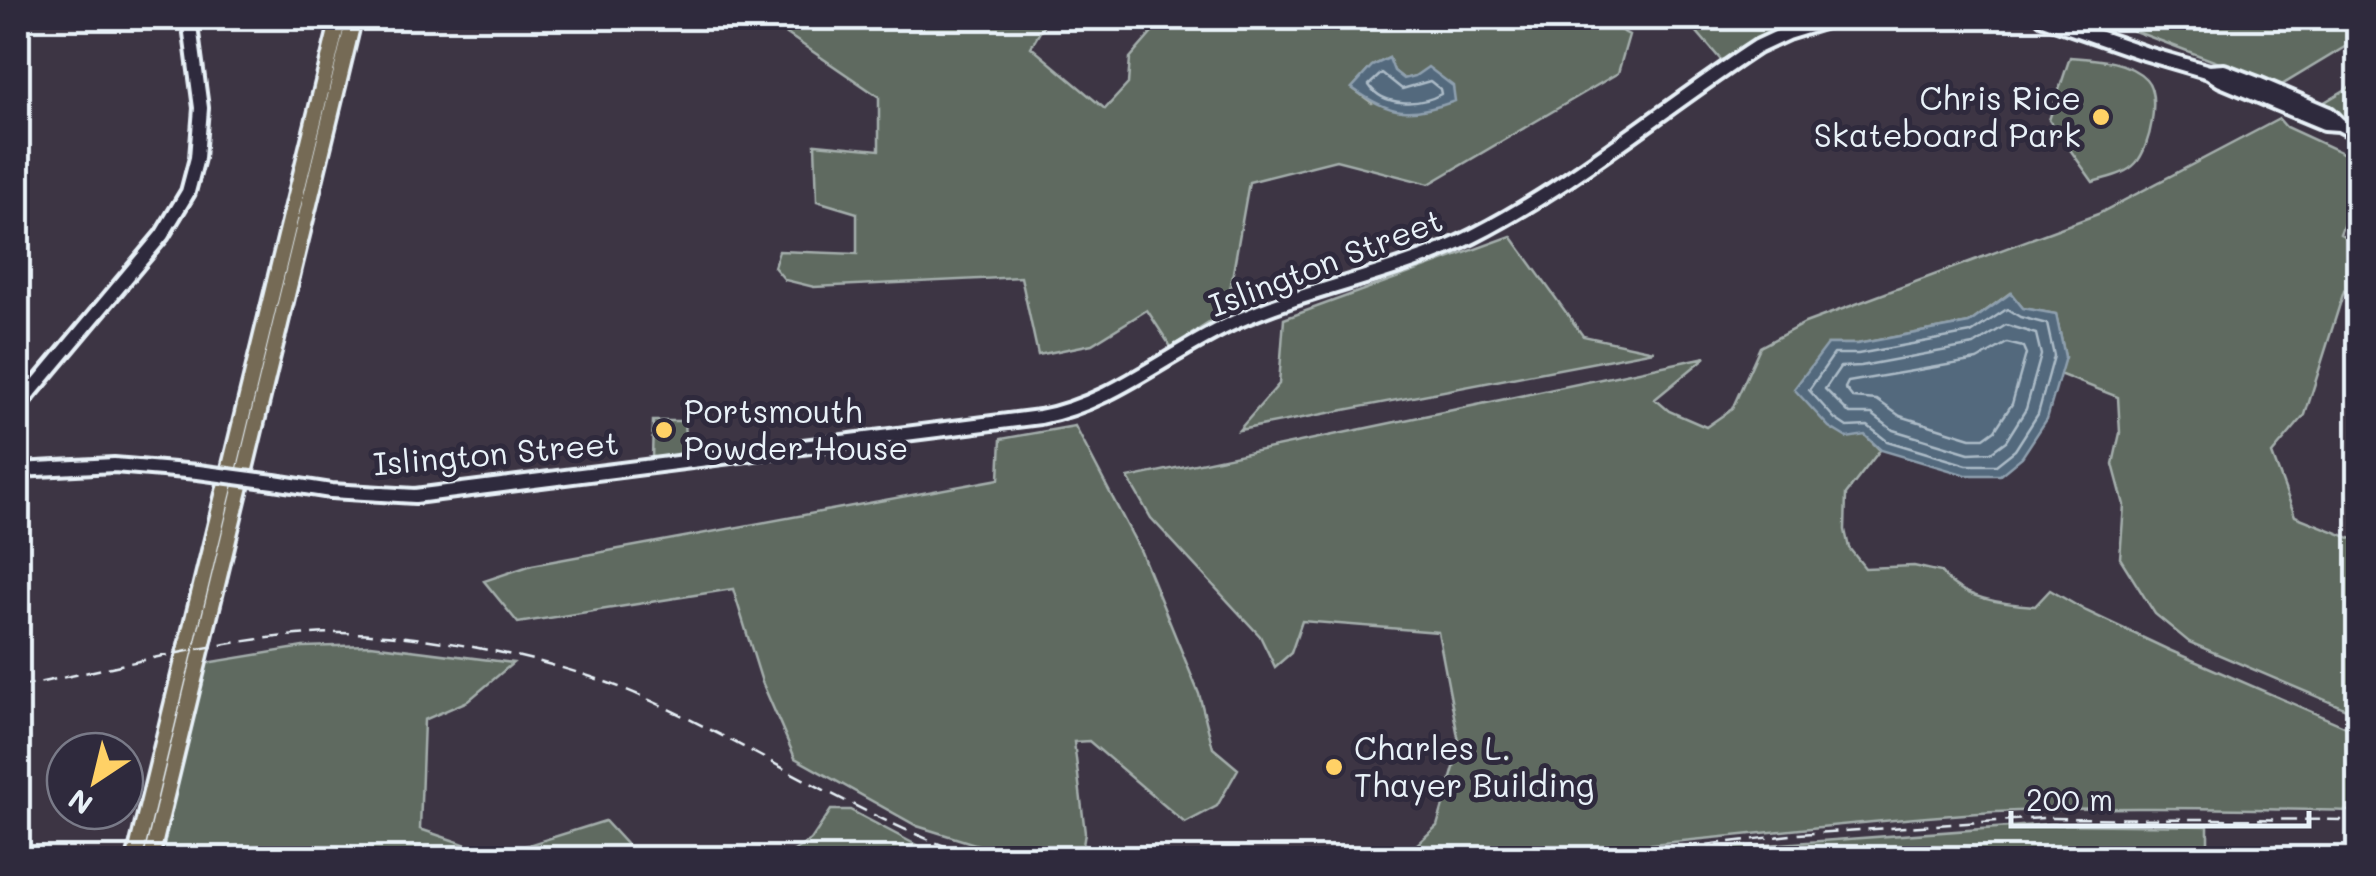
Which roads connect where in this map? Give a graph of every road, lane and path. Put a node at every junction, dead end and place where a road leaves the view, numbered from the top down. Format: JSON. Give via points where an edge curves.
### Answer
{"nodes":[{"id":1,"x":189,"y":18,"type":"edge"},
{"id":2,"x":339,"y":18,"type":"edge"},
{"id":3,"x":354,"y":18,"type":"edge"},
{"id":4,"x":1836,"y":18,"type":"edge"},
{"id":5,"x":2042,"y":18,"type":"edge"},
{"id":6,"x":2358,"y":134,"type":"edge"},
{"id":7,"x":18,"y":407,"type":"edge"},
{"id":8,"x":18,"y":470,"type":"edge"},
{"id":9,"x":134,"y":858,"type":"edge"},
{"id":10,"x":151,"y":858,"type":"edge"}],
"edges":[{"from":1,"to":7,"type":"street","via":[[201,108],[188,192],[162,235]]},
{"from":2,"to":9,"type":"main road"},
{"from":3,"to":10,"type":"main road"},
{"from":4,"to":8,"type":"street","name":"Islington Street","bridge":true,"via":[[1758,47],[1559,186],[1470,238],[1240,320],[1080,408],[1040,418],[415,496],[114,465]]},
{"from":5,"to":6,"type":"street","via":[[2329,114]]}]}
